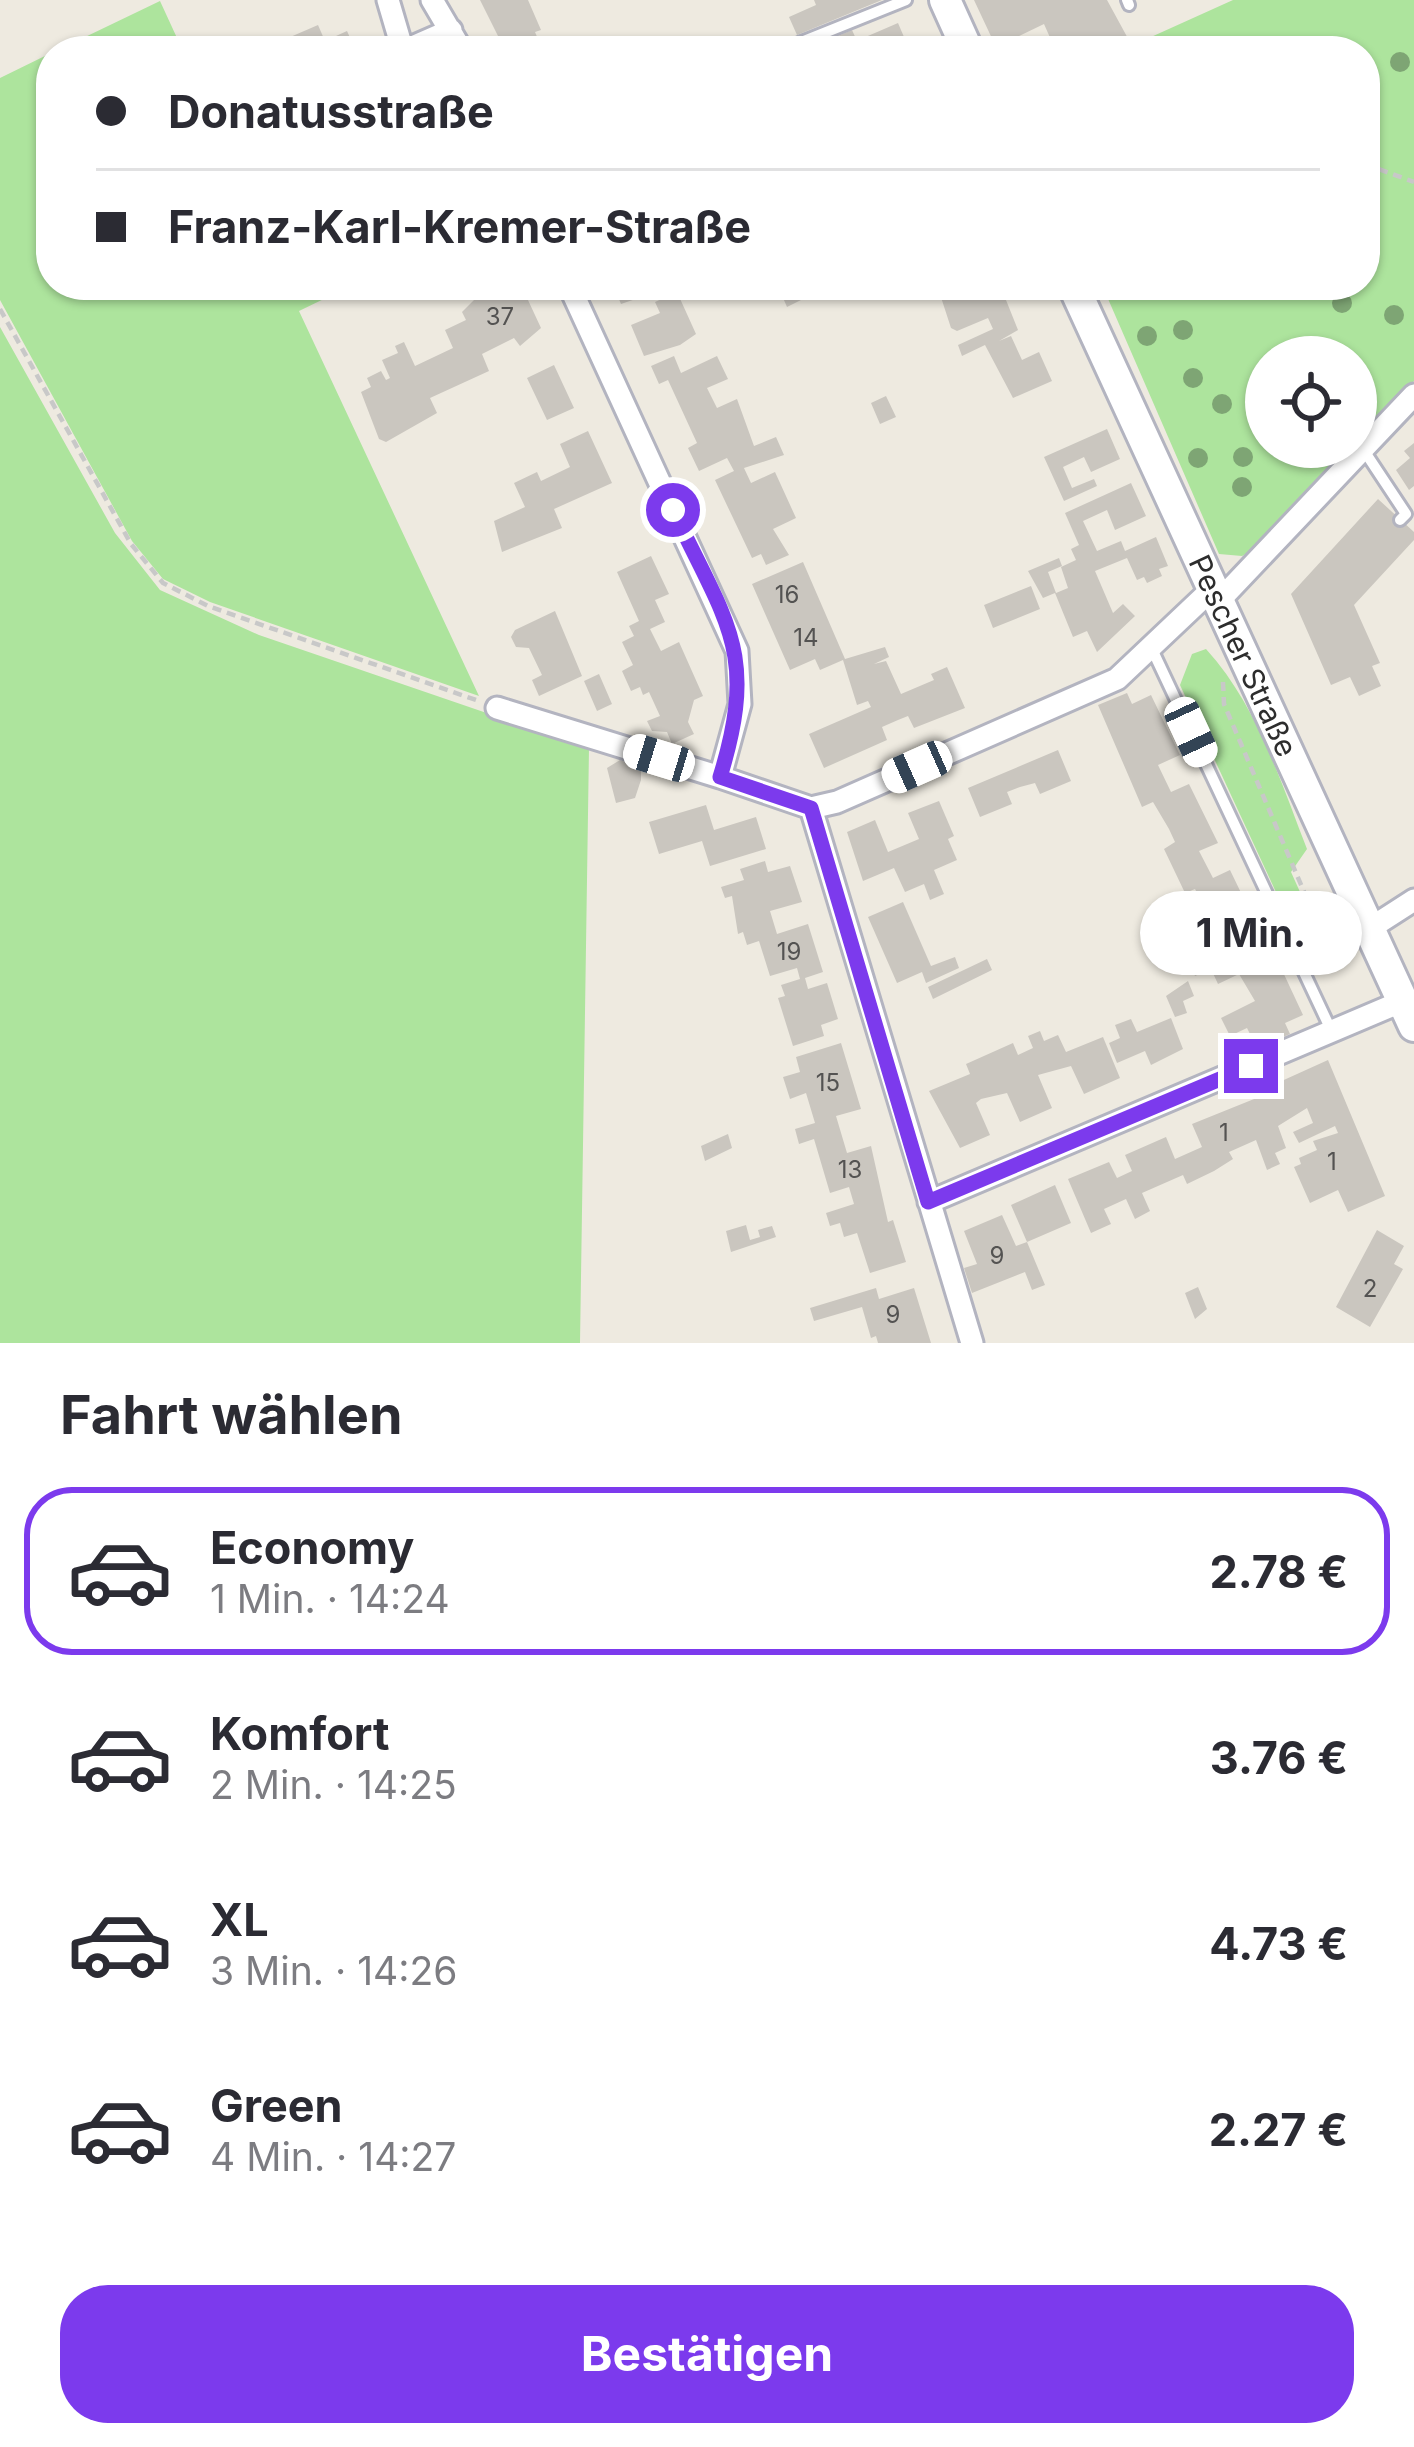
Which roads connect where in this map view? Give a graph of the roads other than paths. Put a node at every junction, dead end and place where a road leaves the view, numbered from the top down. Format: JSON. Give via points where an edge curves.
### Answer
{"nodes":[{"id":1,"x":388,"y":0,"type":"edge"},
{"id":2,"x":432,"y":0,"type":"edge"},
{"id":3,"x":906,"y":0,"type":"edge"},
{"id":4,"x":945,"y":0,"type":"edge"},
{"id":5,"x":452,"y":30,"type":"junction"},
{"id":6,"x":399,"y":36,"type":"edge"},
{"id":7,"x":438,"y":36,"type":"edge"},
{"id":8,"x":455,"y":36,"type":"edge"},
{"id":9,"x":816,"y":36,"type":"edge"},
{"id":10,"x":961,"y":36,"type":"edge"},
{"id":11,"x":576,"y":300,"type":"edge"},
{"id":12,"x":1080,"y":300,"type":"edge"},
{"id":13,"x":1414,"y":395,"type":"edge"},
{"id":14,"x":1377,"y":435,"type":"edge"},
{"id":15,"x":1345,"y":468,"type":"edge"},
{"id":16,"x":1376,"y":468,"type":"edge"},
{"id":17,"x":1400,"y":520,"type":"dead end"},
{"id":18,"x":1214,"y":597,"type":"junction"},
{"id":19,"x":1151,"y":647,"type":"junction"},
{"id":20,"x":497,"y":708,"type":"road end"},
{"id":21,"x":720,"y":777,"type":"junction"},
{"id":22,"x":811,"y":808,"type":"junction"},
{"id":23,"x":1414,"y":900,"type":"edge"},
{"id":24,"x":1372,"y":936,"type":"junction"},
{"id":25,"x":1407,"y":998,"type":"edge"},
{"id":26,"x":1332,"y":1032,"type":"junction"},
{"id":27,"x":928,"y":1202,"type":"junction"},
{"id":28,"x":972,"y":1343,"type":"edge"}],
"edges":[{"from":1,"to":6,"type":"street"},
{"from":2,"to":5,"type":"street"},
{"from":3,"to":9,"type":"lane"},
{"from":4,"to":10,"type":"main road"},
{"from":5,"to":7,"type":"street"},
{"from":5,"to":8,"type":"street"},
{"from":11,"to":21,"type":"street","via":[[737,651],[741,696]]},
{"from":12,"to":18,"type":"main road","name":"Pescher Straße"},
{"from":13,"to":14,"type":"street"},
{"from":15,"to":18,"type":"street"},
{"from":16,"to":17,"type":"lane","via":[[1406,514]]},
{"from":18,"to":19,"type":"street"},
{"from":18,"to":24,"type":"main road","name":"Pescher Straße"},
{"from":19,"to":22,"type":"street","via":[[1117,679]]},
{"from":19,"to":26,"type":"lane"},
{"from":20,"to":21,"type":"street"},
{"from":21,"to":22,"type":"street"},
{"from":22,"to":27,"type":"street"},
{"from":23,"to":24,"type":"street"},
{"from":24,"to":25,"type":"main road","name":"Pescher Straße"},
{"from":25,"to":26,"type":"street"},
{"from":26,"to":27,"type":"street"},
{"from":27,"to":28,"type":"street"}]}
